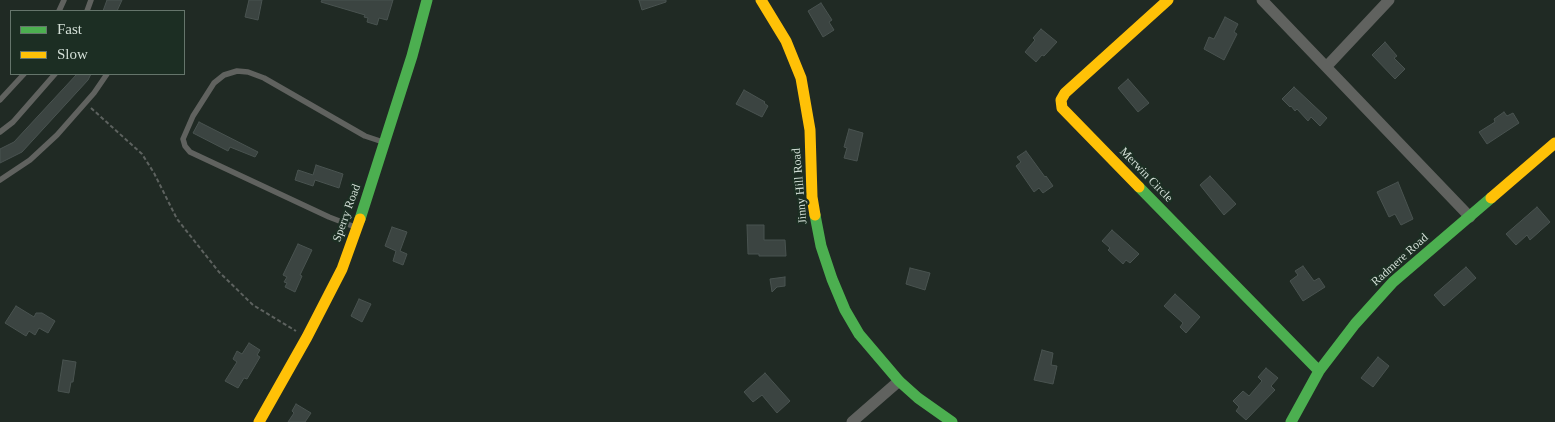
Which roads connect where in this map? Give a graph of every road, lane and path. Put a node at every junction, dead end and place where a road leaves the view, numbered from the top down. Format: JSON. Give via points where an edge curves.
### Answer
{"nodes":[{"id":1,"x":427,"y":0,"type":"edge"},
{"id":2,"x":761,"y":0,"type":"edge"},
{"id":3,"x":1168,"y":0,"type":"edge"},
{"id":4,"x":1262,"y":0,"type":"edge"},
{"id":5,"x":1389,"y":0,"type":"edge"},
{"id":6,"x":1327,"y":66,"type":"junction"},
{"id":7,"x":23,"y":75,"type":"edge"},
{"id":8,"x":54,"y":75,"type":"edge"},
{"id":9,"x":106,"y":75,"type":"edge"},
{"id":10,"x":0,"y":100,"type":"edge"},
{"id":11,"x":86,"y":104,"type":"junction"},
{"id":12,"x":0,"y":132,"type":"edge"},
{"id":13,"x":385,"y":143,"type":"junction"},
{"id":14,"x":1555,"y":144,"type":"edge"},
{"id":15,"x":0,"y":180,"type":"edge"},
{"id":16,"x":1470,"y":218,"type":"junction"},
{"id":17,"x":357,"y":228,"type":"junction"},
{"id":18,"x":307,"y":337,"type":"junction"},
{"id":19,"x":1319,"y":371,"type":"junction"},
{"id":20,"x":899,"y":381,"type":"junction"},
{"id":21,"x":259,"y":422,"type":"edge"},
{"id":22,"x":852,"y":422,"type":"edge"},
{"id":23,"x":952,"y":422,"type":"edge"},
{"id":24,"x":1291,"y":422,"type":"edge"}],
"edges":[{"from":1,"to":13,"type":"street","name":"Sperry Road"},
{"from":2,"to":20,"type":"street","name":"Jinny Hill Road","via":[[786,41],[801,78],[810,130],[815,218],[832,279],[860,334]]},
{"from":3,"to":19,"type":"street","name":"Merwin Circle","via":[[1065,93],[1061,100],[1062,108]]},
{"from":4,"to":6,"type":"street"},
{"from":5,"to":6,"type":"street"},
{"from":6,"to":16,"type":"street"},
{"from":7,"to":10,"type":"lane"},
{"from":8,"to":12,"type":"lane","via":[[13,122]]},
{"from":9,"to":11,"type":"lane"},
{"from":11,"to":15,"type":"lane","via":[[30,160]]},
{"from":11,"to":18,"type":"path","via":[[142,154],[177,219],[219,272],[253,305]]},
{"from":13,"to":17,"type":"street","name":"Sperry Road"},
{"from":13,"to":17,"type":"lane","via":[[365,136],[264,78],[237,71],[214,83],[183,139],[190,152]]},
{"from":14,"to":16,"type":"street","name":"Radmere Road"},
{"from":16,"to":19,"type":"street","name":"Radmere Road","via":[[1392,282]]},
{"from":17,"to":18,"type":"street","name":"Sperry Road","via":[[342,268]]},
{"from":18,"to":21,"type":"street","name":"Sperry Road"},
{"from":19,"to":24,"type":"street","name":"Radmere Road"},
{"from":20,"to":22,"type":"street"},
{"from":20,"to":23,"type":"street","name":"Jinny Hill Road"}]}
